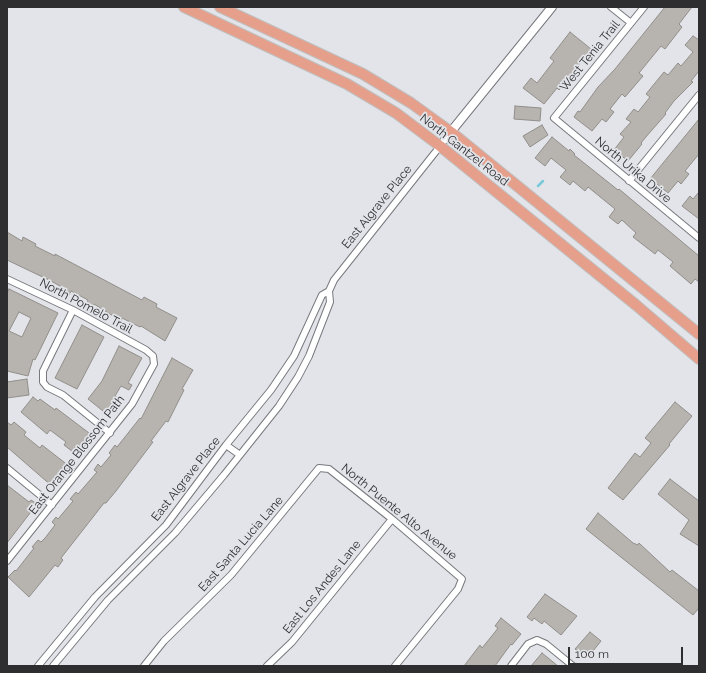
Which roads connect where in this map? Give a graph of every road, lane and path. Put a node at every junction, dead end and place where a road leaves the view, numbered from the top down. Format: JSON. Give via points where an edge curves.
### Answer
{"nodes":[{"id":1,"x":184,"y":7,"type":"edge"},
{"id":2,"x":220,"y":7,"type":"edge"},
{"id":3,"x":552,"y":7,"type":"edge"},
{"id":4,"x":611,"y":7,"type":"edge"},
{"id":5,"x":644,"y":7,"type":"edge"},
{"id":6,"x":631,"y":23,"type":"junction"},
{"id":7,"x":699,"y":95,"type":"edge"},
{"id":8,"x":554,"y":118,"type":"joint"},
{"id":9,"x":445,"y":139,"type":"junction"},
{"id":10,"x":629,"y":181,"type":"junction"},
{"id":11,"x":699,"y":238,"type":"edge"},
{"id":12,"x":7,"y":279,"type":"edge"},
{"id":13,"x":329,"y":291,"type":"junction"},
{"id":14,"x":74,"y":310,"type":"junction"},
{"id":15,"x":699,"y":334,"type":"edge"},
{"id":16,"x":153,"y":356,"type":"joint"},
{"id":17,"x":699,"y":359,"type":"edge"},
{"id":18,"x":110,"y":433,"type":"junction"},
{"id":19,"x":226,"y":445,"type":"junction"},
{"id":20,"x":240,"y":455,"type":"junction"},
{"id":21,"x":7,"y":468,"type":"edge"},
{"id":22,"x":319,"y":468,"type":"joint"},
{"id":23,"x":52,"y":505,"type":"junction"},
{"id":24,"x":392,"y":519,"type":"junction"},
{"id":25,"x":7,"y":561,"type":"edge"},
{"id":26,"x":38,"y":666,"type":"edge"},
{"id":27,"x":53,"y":666,"type":"edge"},
{"id":28,"x":144,"y":666,"type":"edge"},
{"id":29,"x":267,"y":666,"type":"edge"},
{"id":30,"x":395,"y":666,"type":"edge"},
{"id":31,"x":511,"y":666,"type":"edge"},
{"id":32,"x":573,"y":666,"type":"edge"}],
"edges":[{"from":1,"to":9,"type":"main road","name":"North Gantzel Road","via":[[347,84]]},
{"from":2,"to":9,"type":"main road","name":"North Gantzel Road","via":[[363,74],[411,103]]},
{"from":3,"to":9,"type":"street"},
{"from":4,"to":6,"type":"street"},
{"from":5,"to":6,"type":"street","name":"West Tenia Trail"},
{"from":6,"to":8,"type":"street","name":"West Tenia Trail"},
{"from":7,"to":10,"type":"street"},
{"from":8,"to":10,"type":"street","name":"North Urika Drive"},
{"from":9,"to":13,"type":"street","name":"East Algrave Place","via":[[347,262]]},
{"from":9,"to":15,"type":"main road","name":"North Gantzel Road"},
{"from":9,"to":17,"type":"main road","name":"North Gantzel Road"},
{"from":10,"to":11,"type":"street","name":"North Urika Drive"},
{"from":12,"to":14,"type":"street","name":"North Pomelo Trail"},
{"from":13,"to":19,"type":"street","name":"East Algrave Place","via":[[322,294],[300,345],[284,372]]},
{"from":13,"to":20,"type":"street","name":"East Algrave Place","via":[[330,302],[298,377],[279,406]]},
{"from":14,"to":16,"type":"street","name":"North Pomelo Trail"},
{"from":14,"to":18,"type":"street","via":[[43,371],[43,382]]},
{"from":16,"to":18,"type":"street","name":"East Orange Blossom Path","via":[[154,364],[145,382]]},
{"from":18,"to":23,"type":"street","name":"East Orange Blossom Path"},
{"from":19,"to":20,"type":"street"},
{"from":19,"to":26,"type":"street","name":"East Algrave Place","via":[[166,524],[95,597]]},
{"from":20,"to":27,"type":"street","name":"East Algrave Place","via":[[175,533],[108,600]]},
{"from":21,"to":23,"type":"street"},
{"from":22,"to":24,"type":"street","name":"North Puente Alto Avenue","via":[[329,469]]},
{"from":22,"to":28,"type":"street","name":"East Santa Lucia Lane","via":[[231,575],[164,641]]},
{"from":23,"to":25,"type":"street","name":"East Orange Blossom Path"},
{"from":24,"to":29,"type":"street","name":"East Los Andes Lane","via":[[296,636]]},
{"from":24,"to":30,"type":"street","name":"North Puente Alto Avenue","via":[[462,579],[458,589]]},
{"from":31,"to":32,"type":"street","via":[[528,644],[537,640],[546,644]]}]}
